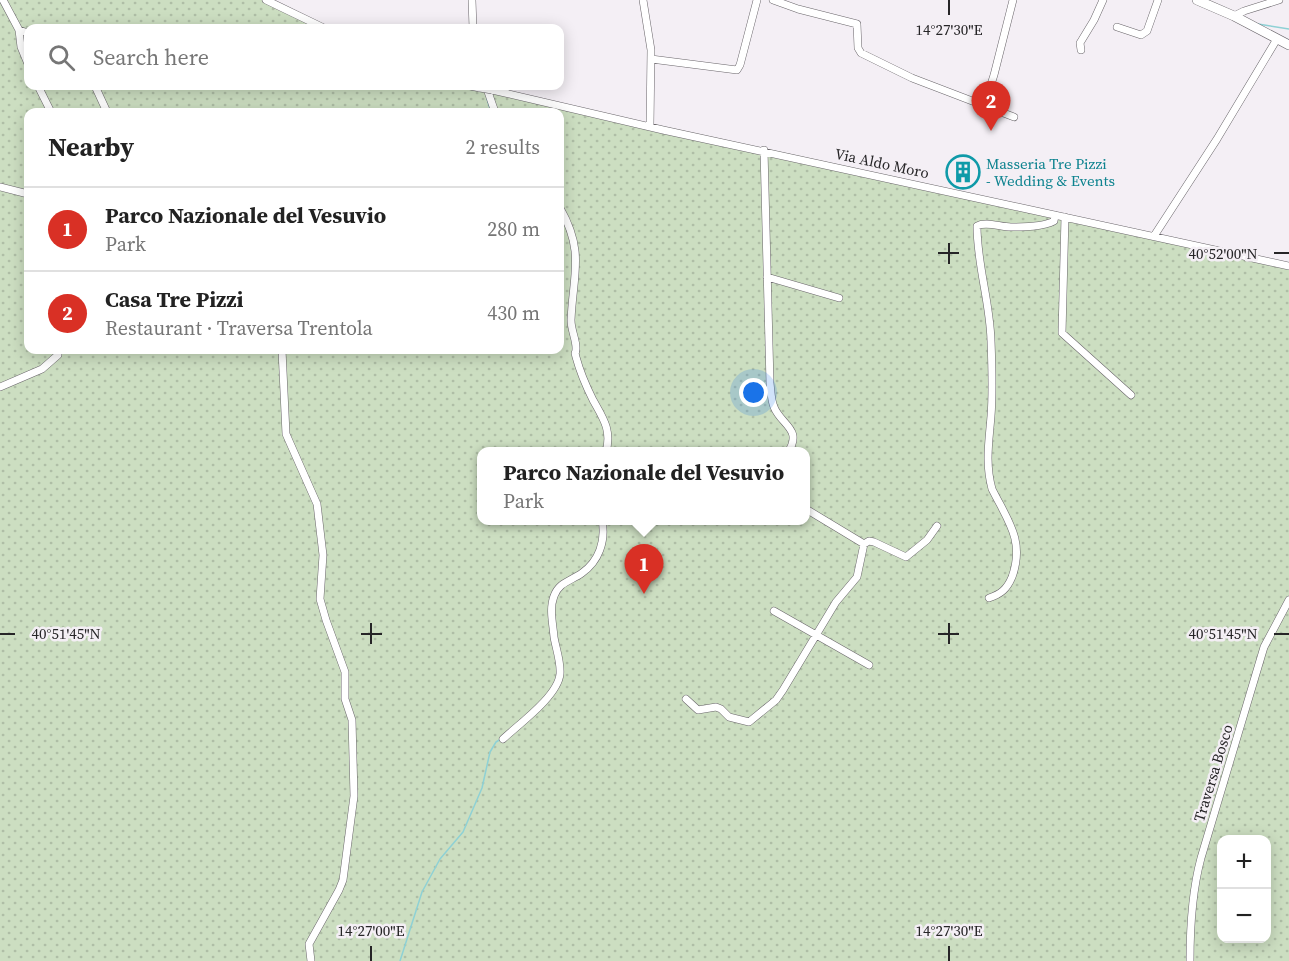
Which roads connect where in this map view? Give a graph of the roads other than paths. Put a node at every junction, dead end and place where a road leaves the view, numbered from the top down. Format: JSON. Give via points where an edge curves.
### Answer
{"nodes":[{"id":1,"x":3,"y":0,"type":"edge"},
{"id":2,"x":266,"y":0,"type":"edge"},
{"id":3,"x":471,"y":0,"type":"edge"},
{"id":4,"x":643,"y":0,"type":"edge"},
{"id":5,"x":757,"y":0,"type":"edge"},
{"id":6,"x":773,"y":0,"type":"edge"},
{"id":7,"x":1013,"y":0,"type":"edge"},
{"id":8,"x":1103,"y":0,"type":"edge"},
{"id":9,"x":1158,"y":0,"type":"edge"},
{"id":10,"x":1197,"y":0,"type":"edge"},
{"id":11,"x":1279,"y":0,"type":"edge"},
{"id":12,"x":1234,"y":16,"type":"junction"},
{"id":13,"x":316,"y":24,"type":"edge"},
{"id":14,"x":473,"y":24,"type":"edge"},
{"id":15,"x":1118,"y":27,"type":"dead end"},
{"id":16,"x":18,"y":30,"type":"junction"},
{"id":17,"x":24,"y":32,"type":"edge"},
{"id":18,"x":1277,"y":39,"type":"junction"},
{"id":19,"x":1289,"y":45,"type":"edge"},
{"id":20,"x":1081,"y":50,"type":"dead end"},
{"id":21,"x":24,"y":54,"type":"edge"},
{"id":22,"x":651,"y":59,"type":"junction"},
{"id":23,"x":40,"y":90,"type":"edge"},
{"id":24,"x":97,"y":90,"type":"edge"},
{"id":25,"x":487,"y":90,"type":"edge"},
{"id":26,"x":495,"y":90,"type":"edge"},
{"id":27,"x":984,"y":105,"type":"junction"},
{"id":28,"x":49,"y":108,"type":"edge"},
{"id":29,"x":105,"y":108,"type":"edge"},
{"id":30,"x":494,"y":108,"type":"edge"},
{"id":31,"x":1014,"y":117,"type":"dead end"},
{"id":32,"x":650,"y":126,"type":"junction"},
{"id":33,"x":764,"y":150,"type":"junction"},
{"id":34,"x":0,"y":187,"type":"edge"},
{"id":35,"x":24,"y":193,"type":"edge"},
{"id":36,"x":1055,"y":215,"type":"junction"},
{"id":37,"x":564,"y":216,"type":"edge"},
{"id":38,"x":1065,"y":217,"type":"junction"},
{"id":39,"x":1154,"y":236,"type":"junction"},
{"id":40,"x":1289,"y":266,"type":"edge"},
{"id":41,"x":767,"y":276,"type":"junction"},
{"id":42,"x":839,"y":298,"type":"dead end"},
{"id":43,"x":58,"y":354,"type":"edge"},
{"id":44,"x":282,"y":354,"type":"edge"},
{"id":45,"x":0,"y":387,"type":"edge"},
{"id":46,"x":1131,"y":395,"type":"dead end"},
{"id":47,"x":607,"y":447,"type":"edge"},
{"id":48,"x":791,"y":447,"type":"edge"},
{"id":49,"x":810,"y":511,"type":"edge"},
{"id":50,"x":602,"y":525,"type":"edge"},
{"id":51,"x":937,"y":526,"type":"dead end"},
{"id":52,"x":864,"y":544,"type":"junction"},
{"id":53,"x":989,"y":598,"type":"dead end"},
{"id":54,"x":1289,"y":600,"type":"edge"},
{"id":55,"x":774,"y":611,"type":"dead end"},
{"id":56,"x":817,"y":634,"type":"junction"},
{"id":57,"x":869,"y":665,"type":"dead end"},
{"id":58,"x":686,"y":699,"type":"dead end"},
{"id":59,"x":503,"y":739,"type":"dead end"},
{"id":60,"x":311,"y":961,"type":"edge"},
{"id":61,"x":1190,"y":961,"type":"edge"}],
"edges":[{"from":1,"to":16,"type":"street"},
{"from":2,"to":13,"type":"street"},
{"from":3,"to":14,"type":"street"},
{"from":4,"to":22,"type":"street"},
{"from":5,"to":22,"type":"street","via":[[737,70]]},
{"from":6,"to":27,"type":"street","via":[[857,24],[861,53],[912,78]]},
{"from":7,"to":27,"type":"street"},
{"from":8,"to":20,"type":"street","via":[[1080,44]]},
{"from":9,"to":15,"type":"street","via":[[1147,31],[1141,35]]},
{"from":10,"to":12,"type":"main road"},
{"from":11,"to":12,"type":"street"},
{"from":12,"to":18,"type":"main road"},
{"from":16,"to":17,"type":"street"},
{"from":16,"to":21,"type":"street"},
{"from":18,"to":19,"type":"main road"},
{"from":18,"to":39,"type":"street"},
{"from":22,"to":32,"type":"street"},
{"from":23,"to":28,"type":"street"},
{"from":24,"to":29,"type":"street"},
{"from":25,"to":30,"type":"street"},
{"from":26,"to":32,"type":"street","name":"Via Aldo Moro"},
{"from":27,"to":31,"type":"street"},
{"from":32,"to":33,"type":"street","name":"Via Aldo Moro"},
{"from":33,"to":36,"type":"street","name":"Via Aldo Moro"},
{"from":33,"to":41,"type":"street"},
{"from":34,"to":35,"type":"street"},
{"from":36,"to":38,"type":"street","name":"Via Aldo Moro"},
{"from":36,"to":53,"type":"street","via":[[1054,221],[1048,223],[977,226],[991,338],[992,397],[987,445],[990,482],[1015,533],[1018,548],[1010,581],[999,595]]},
{"from":37,"to":47,"type":"street","via":[[576,247],[571,323],[575,354],[608,426]]},
{"from":38,"to":39,"type":"street","name":"Via Aldo Moro"},
{"from":38,"to":46,"type":"street","via":[[1062,333]]},
{"from":39,"to":40,"type":"street","name":"Via Aldo Moro"},
{"from":41,"to":42,"type":"street"},
{"from":41,"to":48,"type":"street","via":[[773,405],[794,436]]},
{"from":43,"to":45,"type":"street","via":[[42,369]]},
{"from":44,"to":60,"type":"street","via":[[286,434],[317,504],[323,555],[321,599],[345,672],[345,699],[353,738],[353,804],[343,880],[309,944]]},
{"from":49,"to":52,"type":"street"},
{"from":50,"to":59,"type":"street","via":[[598,556],[555,593],[552,604],[558,681],[543,702]]},
{"from":51,"to":52,"type":"street","via":[[906,557],[874,542]]},
{"from":52,"to":56,"type":"street","via":[[857,577]]},
{"from":54,"to":61,"type":"street","name":"Traversa Bosco","via":[[1264,647],[1197,872]]},
{"from":55,"to":56,"type":"street"},
{"from":56,"to":57,"type":"street"},
{"from":56,"to":58,"type":"street","via":[[780,695],[749,723],[729,717],[716,706],[700,711]]}]}
